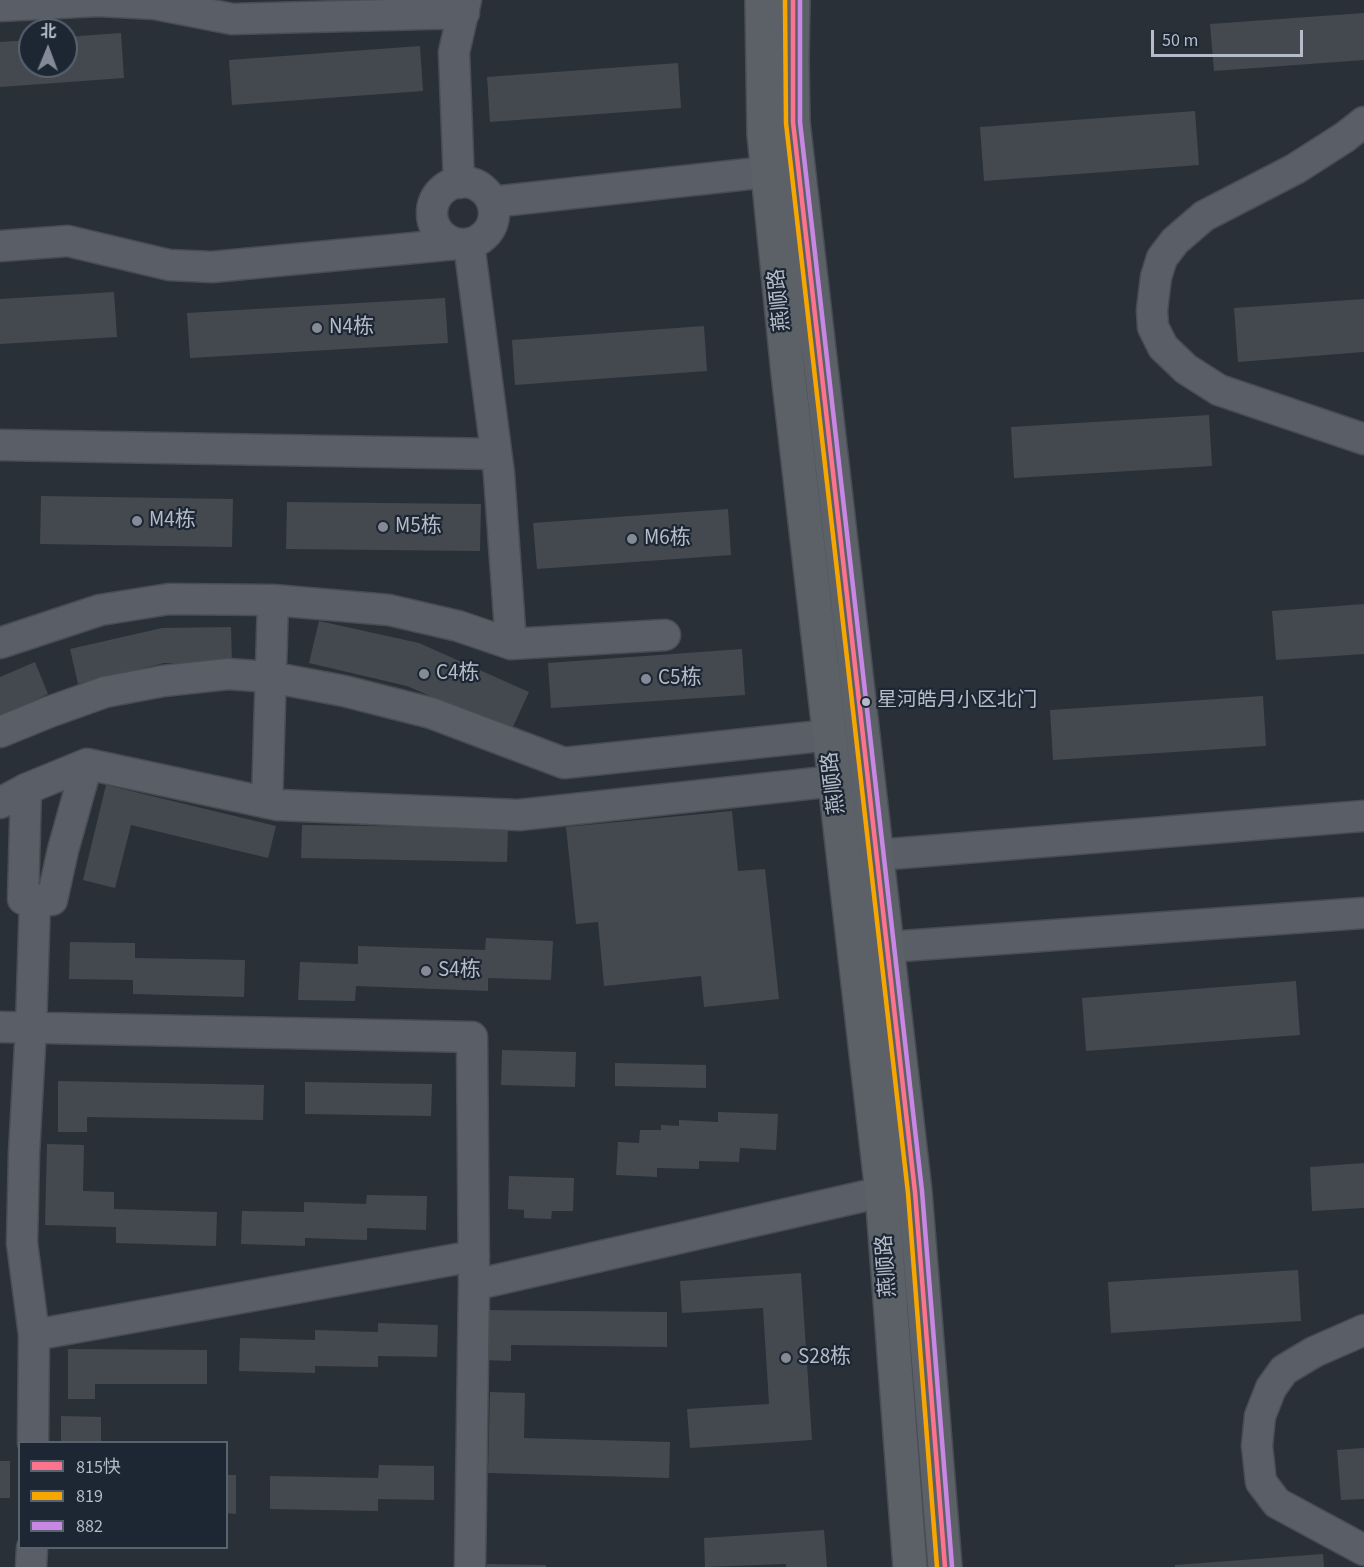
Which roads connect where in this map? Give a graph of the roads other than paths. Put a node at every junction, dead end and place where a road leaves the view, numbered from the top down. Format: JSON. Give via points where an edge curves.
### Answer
{"nodes":[{"id":1,"x":762,"y":0,"type":"edge"},
{"id":2,"x":793,"y":0,"type":"edge"},
{"id":3,"x":0,"y":6,"type":"edge"},
{"id":4,"x":465,"y":7,"type":"edge"},
{"id":5,"x":1364,"y":122,"type":"edge"},
{"id":6,"x":768,"y":178,"type":"junction"},
{"id":7,"x":459,"y":183,"type":"junction"},
{"id":8,"x":493,"y":207,"type":"junction"},
{"id":9,"x":463,"y":244,"type":"junction"},
{"id":10,"x":0,"y":246,"type":"edge"},
{"id":11,"x":1364,"y":440,"type":"edge"},
{"id":12,"x":0,"y":445,"type":"edge"},
{"id":13,"x":495,"y":454,"type":"junction"},
{"id":14,"x":273,"y":600,"type":"junction"},
{"id":15,"x":665,"y":635,"type":"dead end"},
{"id":16,"x":0,"y":643,"type":"edge"},
{"id":17,"x":511,"y":644,"type":"junction"},
{"id":18,"x":270,"y":677,"type":"junction"},
{"id":19,"x":0,"y":732,"type":"edge"},
{"id":20,"x":830,"y":735,"type":"junction"},
{"id":21,"x":87,"y":764,"type":"junction"},
{"id":22,"x":835,"y":781,"type":"junction"},
{"id":23,"x":13,"y":796,"type":"edge"},
{"id":24,"x":267,"y":803,"type":"junction"},
{"id":25,"x":1364,"y":816,"type":"edge"},
{"id":26,"x":877,"y":855,"type":"junction"},
{"id":27,"x":35,"y":899,"type":"junction"},
{"id":28,"x":1364,"y":913,"type":"edge"},
{"id":29,"x":888,"y":947,"type":"junction"},
{"id":30,"x":0,"y":1027,"type":"edge"},
{"id":31,"x":31,"y":1027,"type":"junction"},
{"id":32,"x":882,"y":1192,"type":"junction"},
{"id":33,"x":474,"y":1256,"type":"junction"},
{"id":34,"x":474,"y":1286,"type":"junction"},
{"id":35,"x":1364,"y":1330,"type":"edge"},
{"id":36,"x":34,"y":1335,"type":"junction"},
{"id":37,"x":33,"y":1441,"type":"edge"},
{"id":38,"x":32,"y":1549,"type":"edge"},
{"id":39,"x":1364,"y":1550,"type":"edge"},
{"id":40,"x":31,"y":1567,"type":"edge"},
{"id":41,"x":470,"y":1567,"type":"edge"},
{"id":42,"x":910,"y":1567,"type":"edge"},
{"id":43,"x":945,"y":1567,"type":"edge"}],
"edges":[{"from":1,"to":6,"type":"main road","name":"燕顺路"},
{"from":2,"to":26,"type":"main road","name":"燕顺路","via":[[793,122]]},
{"from":3,"to":4,"type":"lane","via":[[98,1],[155,4],[232,19]]},
{"from":4,"to":7,"type":"lane","via":[[454,52]]},
{"from":5,"to":11,"type":"lane","via":[[1294,169],[1204,216],[1175,241],[1162,258],[1152,310],[1153,327],[1163,347],[1186,369],[1220,390]]},
{"from":6,"to":8,"type":"lane"},
{"from":6,"to":20,"type":"main road","name":"燕顺路"},
{"from":7,"to":8,"type":"lane","via":[[480,188]]},
{"from":7,"to":9,"type":"lane","via":[[440,192],[432,220],[445,239]]},
{"from":8,"to":9,"type":"lane","via":[[489,231],[482,238]]},
{"from":9,"to":10,"type":"lane","via":[[212,267],[169,265],[68,241]]},
{"from":9,"to":13,"type":"lane"},
{"from":12,"to":13,"type":"lane"},
{"from":13,"to":17,"type":"lane"},
{"from":14,"to":16,"type":"lane","via":[[169,599],[100,610]]},
{"from":14,"to":17,"type":"lane","via":[[389,610],[458,626]]},
{"from":14,"to":18,"type":"lane"},
{"from":15,"to":17,"type":"lane"},
{"from":18,"to":19,"type":"lane","via":[[228,674],[105,692]]},
{"from":18,"to":20,"type":"lane","via":[[431,713],[564,763]]},
{"from":18,"to":24,"type":"lane"},
{"from":20,"to":22,"type":"main road","name":"燕顺路"},
{"from":21,"to":23,"type":"lane"},
{"from":21,"to":24,"type":"lane"},
{"from":21,"to":27,"type":"lane","via":[[52,900]]},
{"from":22,"to":24,"type":"lane","via":[[519,815]]},
{"from":22,"to":32,"type":"main road","name":"燕顺路"},
{"from":23,"to":27,"type":"lane","via":[[23,899]]},
{"from":25,"to":26,"type":"lane"},
{"from":26,"to":29,"type":"main road","name":"燕顺路"},
{"from":27,"to":31,"type":"lane"},
{"from":28,"to":29,"type":"lane"},
{"from":29,"to":43,"type":"main road","name":"燕顺路","via":[[915,1192]]},
{"from":30,"to":31,"type":"lane"},
{"from":31,"to":33,"type":"lane","via":[[472,1037]]},
{"from":31,"to":36,"type":"lane","via":[[22,1243]]},
{"from":32,"to":34,"type":"lane"},
{"from":32,"to":42,"type":"main road","name":"燕顺路"},
{"from":33,"to":34,"type":"lane"},
{"from":33,"to":36,"type":"lane"},
{"from":34,"to":41,"type":"lane"},
{"from":35,"to":39,"type":"lane","via":[[1284,1370],[1271,1388],[1260,1416],[1257,1446],[1261,1482],[1277,1503]]},
{"from":36,"to":37,"type":"lane"},
{"from":38,"to":40,"type":"lane"}]}
